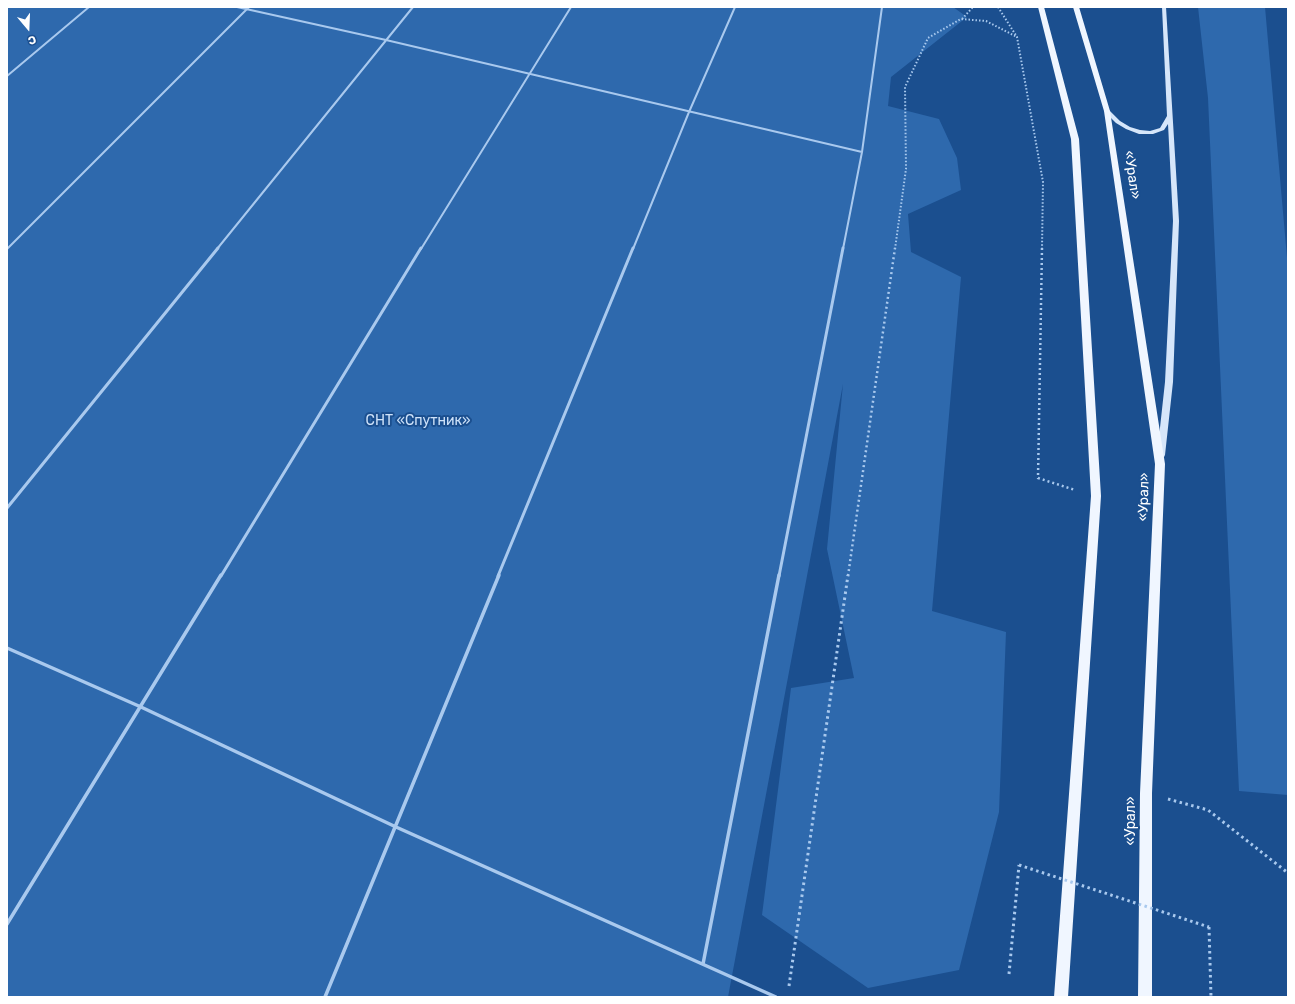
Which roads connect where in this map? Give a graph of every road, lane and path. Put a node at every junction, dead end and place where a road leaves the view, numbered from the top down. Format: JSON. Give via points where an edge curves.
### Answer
{"nodes":[{"id":1,"x":89,"y":7,"type":"edge"},
{"id":2,"x":237,"y":7,"type":"edge"},
{"id":3,"x":413,"y":7,"type":"edge"},
{"id":4,"x":571,"y":7,"type":"edge"},
{"id":5,"x":735,"y":7,"type":"edge"},
{"id":6,"x":882,"y":7,"type":"edge"},
{"id":7,"x":973,"y":7,"type":"edge"},
{"id":8,"x":998,"y":7,"type":"edge"},
{"id":9,"x":1041,"y":7,"type":"edge"},
{"id":10,"x":1076,"y":7,"type":"edge"},
{"id":11,"x":1164,"y":7,"type":"edge"},
{"id":12,"x":248,"y":8,"type":"edge"},
{"id":13,"x":961,"y":19,"type":"junction"},
{"id":14,"x":1017,"y":37,"type":"junction"},
{"id":15,"x":386,"y":40,"type":"junction"},
{"id":16,"x":528,"y":74,"type":"junction"},
{"id":17,"x":7,"y":76,"type":"edge"},
{"id":18,"x":1108,"y":111,"type":"junction"},
{"id":19,"x":689,"y":112,"type":"junction"},
{"id":20,"x":1171,"y":114,"type":"junction"},
{"id":21,"x":862,"y":152,"type":"junction"},
{"id":22,"x":7,"y":249,"type":"edge"},
{"id":23,"x":1160,"y":464,"type":"junction"},
{"id":24,"x":1096,"y":496,"type":"junction"},
{"id":25,"x":7,"y":508,"type":"edge"},
{"id":26,"x":7,"y":648,"type":"edge"},
{"id":27,"x":141,"y":706,"type":"junction"},
{"id":28,"x":1146,"y":793,"type":"junction"},
{"id":29,"x":396,"y":827,"type":"junction"},
{"id":30,"x":1288,"y":873,"type":"edge"},
{"id":31,"x":7,"y":924,"type":"edge"},
{"id":32,"x":703,"y":964,"type":"junction"},
{"id":33,"x":1009,"y":974,"type":"dead end"},
{"id":34,"x":789,"y":989,"type":"dead end"},
{"id":35,"x":325,"y":997,"type":"edge"},
{"id":36,"x":776,"y":997,"type":"edge"},
{"id":37,"x":1061,"y":997,"type":"edge"},
{"id":38,"x":1146,"y":997,"type":"edge"},
{"id":39,"x":1211,"y":997,"type":"edge"}],
"edges":[{"from":1,"to":17,"type":"lane"},
{"from":2,"to":12,"type":"lane"},
{"from":3,"to":15,"type":"lane"},
{"from":4,"to":16,"type":"lane"},
{"from":5,"to":19,"type":"lane"},
{"from":6,"to":21,"type":"lane"},
{"from":7,"to":13,"type":"path"},
{"from":8,"to":14,"type":"path"},
{"from":9,"to":24,"type":"main road","via":[[1075,140]]},
{"from":10,"to":18,"type":"main road","name":"«Урал»"},
{"from":11,"to":20,"type":"main road"},
{"from":12,"to":15,"type":"lane"},
{"from":12,"to":22,"type":"lane"},
{"from":13,"to":14,"type":"path","via":[[986,21]]},
{"from":13,"to":34,"type":"path","via":[[928,38],[905,87],[906,169]]},
{"from":14,"to":24,"type":"path","via":[[1043,182],[1038,478]]},
{"from":15,"to":16,"type":"lane"},
{"from":15,"to":25,"type":"lane"},
{"from":16,"to":19,"type":"lane"},
{"from":16,"to":27,"type":"lane"},
{"from":18,"to":20,"type":"main road","via":[[1128,128],[1151,133],[1162,129]]},
{"from":18,"to":23,"type":"main road","name":"«Урал»"},
{"from":19,"to":21,"type":"lane"},
{"from":19,"to":29,"type":"lane"},
{"from":20,"to":23,"type":"main road","via":[[1176,221],[1170,382]]},
{"from":21,"to":32,"type":"lane"},
{"from":23,"to":28,"type":"main road","name":"«Урал»"},
{"from":24,"to":37,"type":"main road"},
{"from":26,"to":27,"type":"lane"},
{"from":27,"to":29,"type":"lane"},
{"from":27,"to":31,"type":"lane"},
{"from":28,"to":30,"type":"path","via":[[1208,810]]},
{"from":28,"to":38,"type":"main road","name":"«Урал»"},
{"from":29,"to":32,"type":"lane"},
{"from":29,"to":35,"type":"lane"},
{"from":32,"to":36,"type":"lane"},
{"from":33,"to":39,"type":"path","bridge":true,"via":[[1019,865],[1209,927]]}]}
